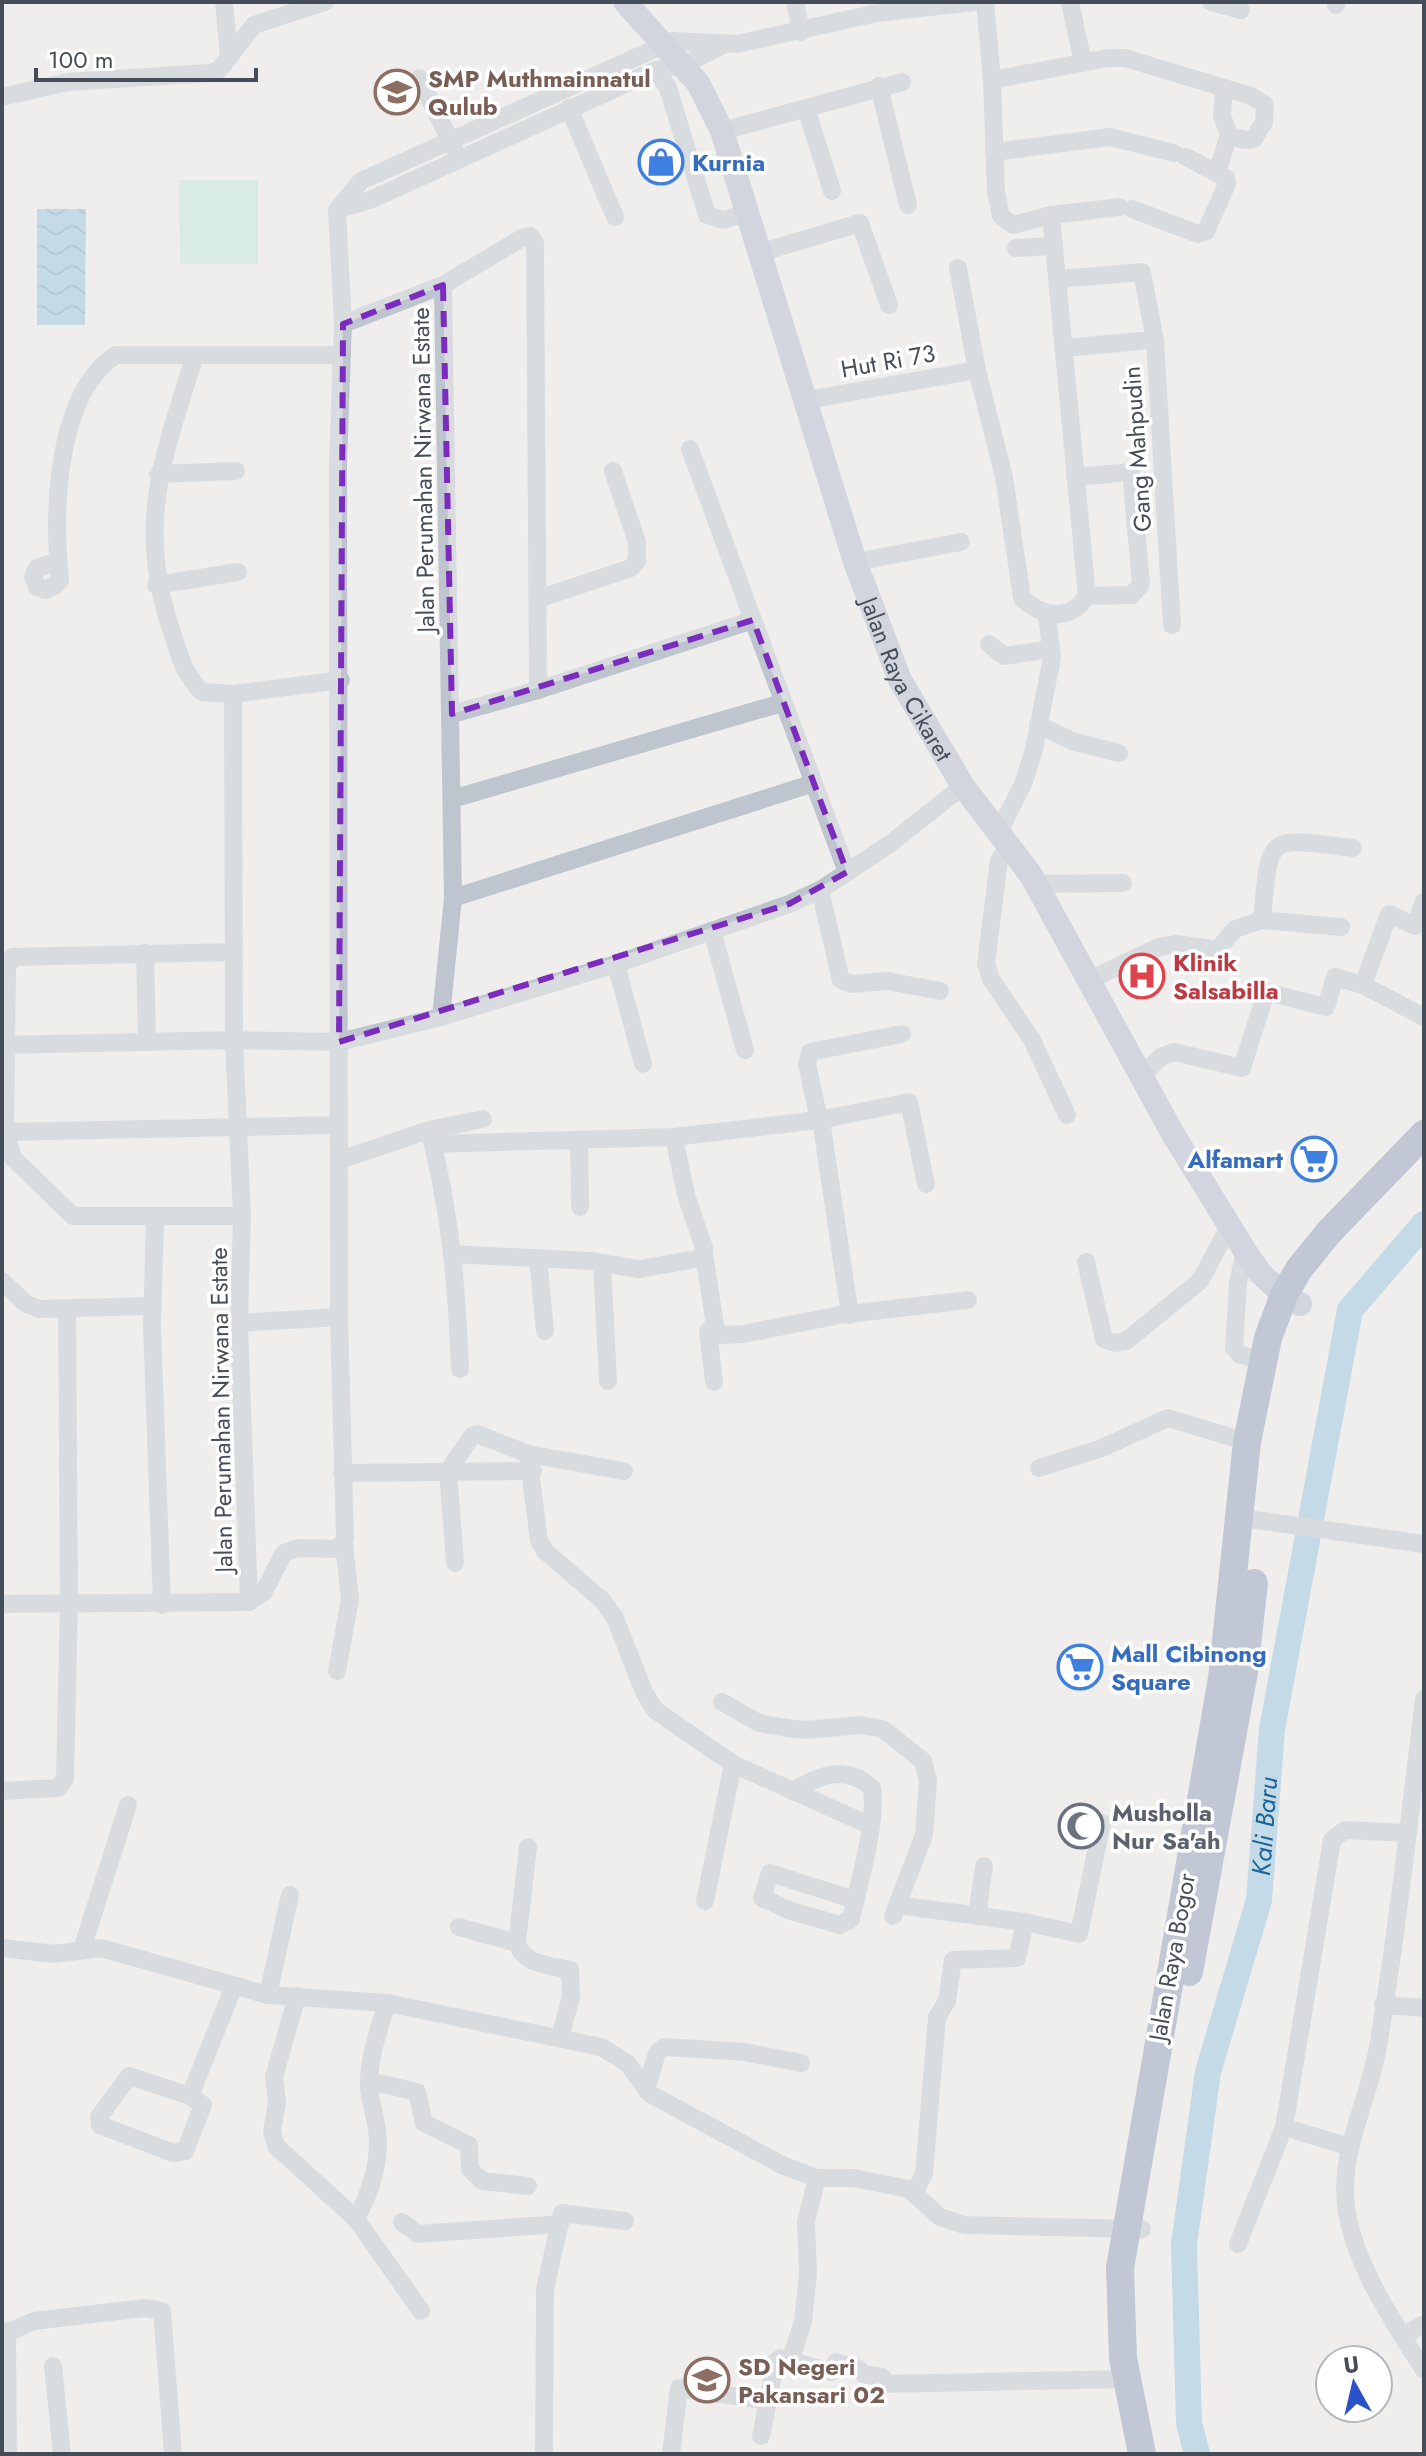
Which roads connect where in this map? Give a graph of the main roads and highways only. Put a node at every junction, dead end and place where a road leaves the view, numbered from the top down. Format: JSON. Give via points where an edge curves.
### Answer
{"nodes":[{"id":1,"x":625,"y":2,"type":"edge"},
{"id":2,"x":1424,"y":1134,"type":"edge"},
{"id":3,"x":1424,"y":1157,"type":"edge"},
{"id":4,"x":1292,"y":1299,"type":"junction"},
{"id":5,"x":1251,"y":1520,"type":"junction"},
{"id":6,"x":1133,"y":2229,"type":"junction"},
{"id":7,"x":1142,"y":2454,"type":"edge"},
{"id":8,"x":1161,"y":2454,"type":"edge"}],
"edges":[{"from":1,"to":4,"type":"main road","name":"Jalan Raya Cikaret","via":[[683,65],[722,131],[855,562],[900,680],[963,786],[1036,884],[1229,1227],[1261,1274]]},
{"from":2,"to":4,"type":"highway","name":"Jalan Raya Bogor","via":[[1329,1232]]},
{"from":3,"to":4,"type":"highway","name":"Jalan Raya Bogor"},
{"from":4,"to":5,"type":"highway","name":"Jalan Raya Bogor"},
{"from":4,"to":5,"type":"highway","name":"Jalan Raya Bogor","via":[[1263,1360],[1247,1442]]},
{"from":5,"to":6,"type":"highway","name":"Jalan Raya Bogor","via":[[1244,1672],[1198,1863]]},
{"from":6,"to":7,"type":"highway","name":"Jalan Raya Bogor","via":[[1119,2310]]},
{"from":6,"to":8,"type":"highway","name":"Jalan Raya Bogor","via":[[1148,2399]]}]}
